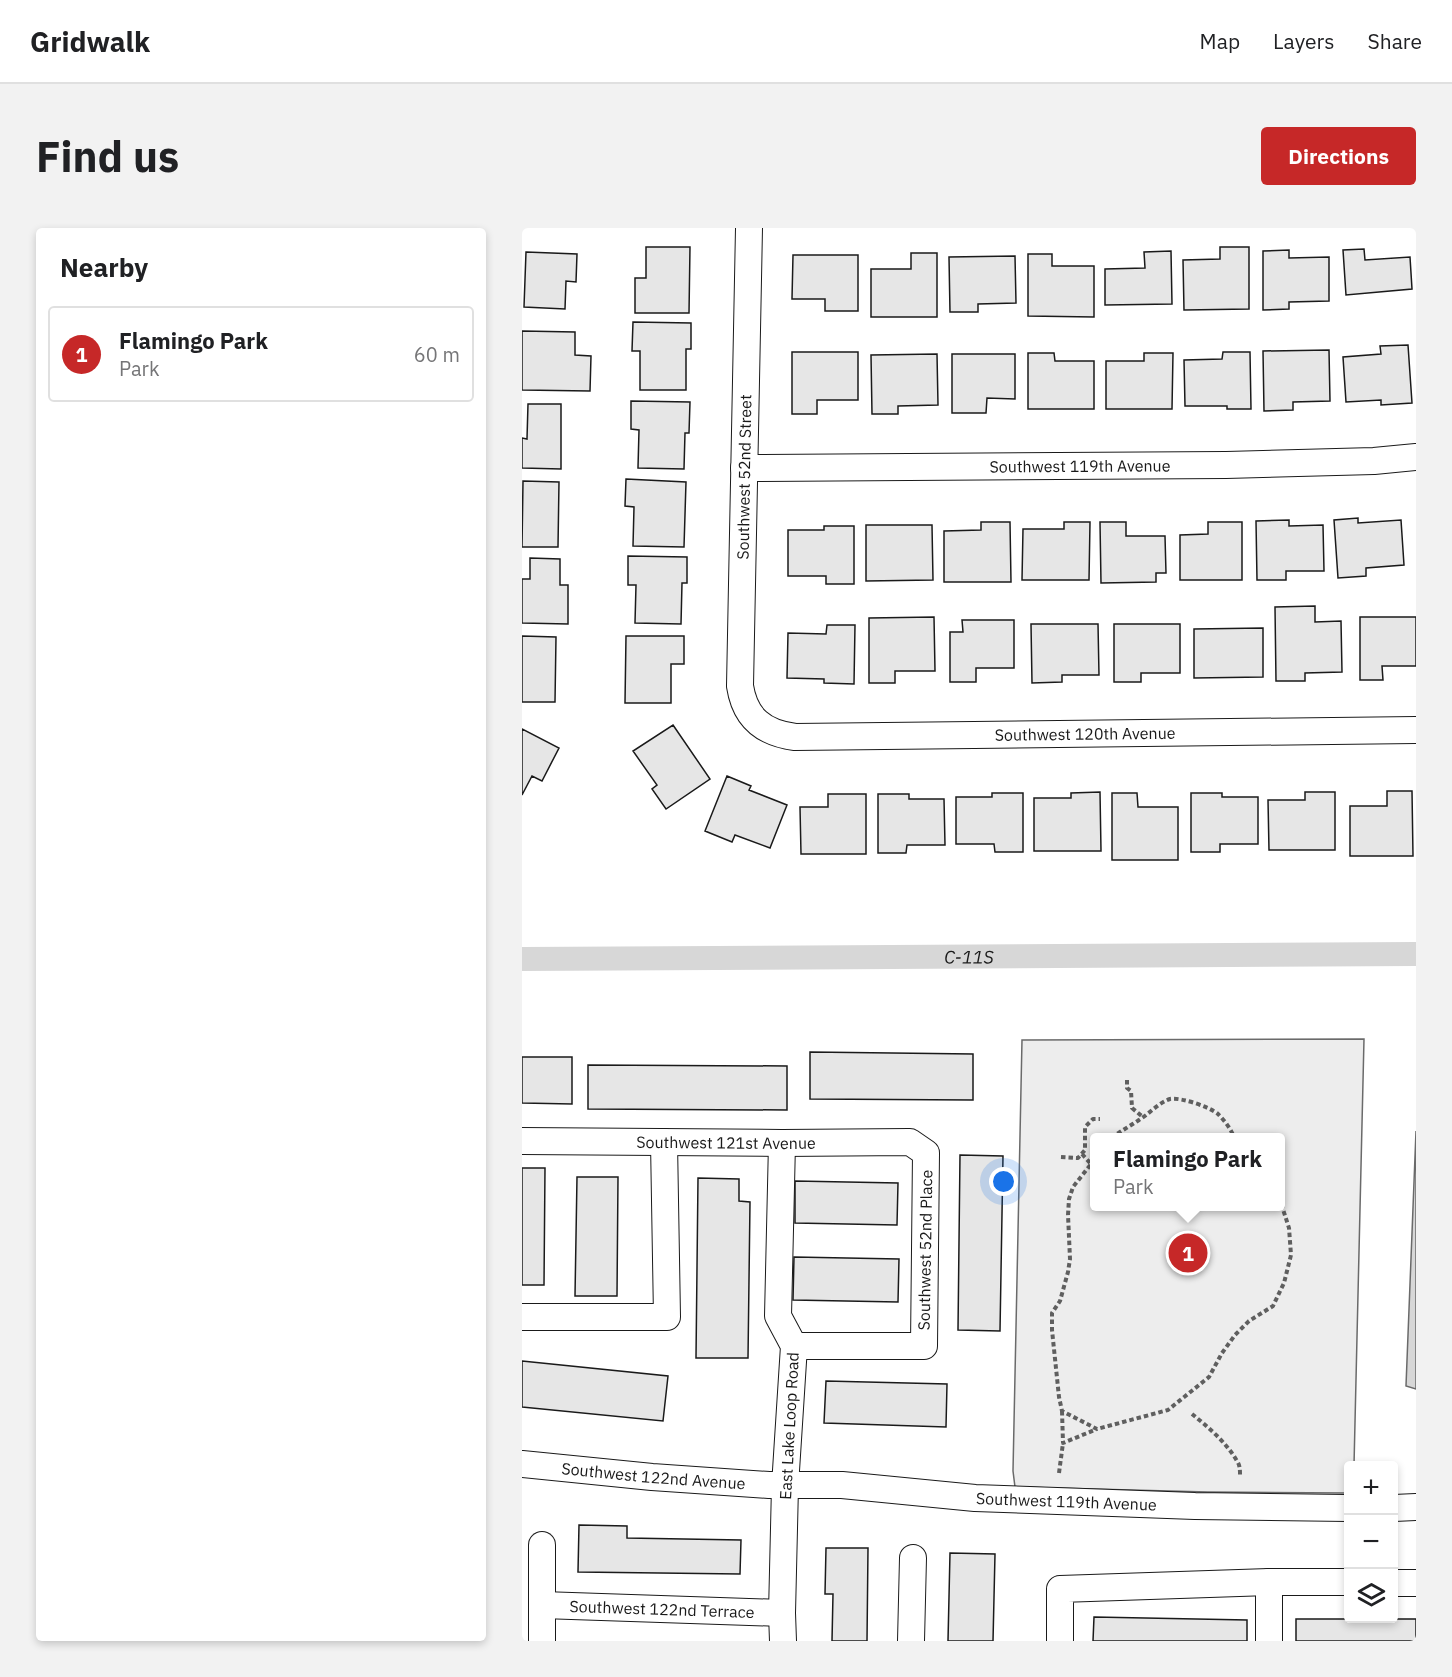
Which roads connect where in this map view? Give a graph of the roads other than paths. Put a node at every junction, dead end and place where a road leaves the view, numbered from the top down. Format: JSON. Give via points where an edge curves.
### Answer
{"nodes":[{"id":1,"x":749,"y":228,"type":"edge"},
{"id":2,"x":1416,"y":457,"type":"edge"},
{"id":3,"x":744,"y":468,"type":"junction"},
{"id":4,"x":756,"y":721,"type":"joint"},
{"id":5,"x":1416,"y":730,"type":"edge"},
{"id":6,"x":522,"y":1141,"type":"edge"},
{"id":7,"x":664,"y":1142,"type":"junction"},
{"id":8,"x":782,"y":1143,"type":"junction"},
{"id":9,"x":926,"y":1153,"type":"joint"},
{"id":10,"x":522,"y":1317,"type":"edge"},
{"id":11,"x":794,"y":1346,"type":"junction"},
{"id":12,"x":522,"y":1464,"type":"edge"},
{"id":13,"x":785,"y":1486,"type":"junction"},
{"id":14,"x":1416,"y":1507,"type":"edge"},
{"id":15,"x":1344,"y":1508,"type":"edge"},
{"id":16,"x":1398,"y":1508,"type":"edge"},
{"id":17,"x":542,"y":1545,"type":"dead end"},
{"id":18,"x":914,"y":1558,"type":"dead end"},
{"id":19,"x":1269,"y":1582,"type":"junction"},
{"id":20,"x":1344,"y":1582,"type":"edge"},
{"id":21,"x":1398,"y":1582,"type":"edge"},
{"id":22,"x":1416,"y":1583,"type":"edge"},
{"id":23,"x":542,"y":1605,"type":"junction"},
{"id":24,"x":782,"y":1613,"type":"junction"},
{"id":25,"x":542,"y":1641,"type":"edge"},
{"id":26,"x":783,"y":1641,"type":"edge"},
{"id":27,"x":911,"y":1641,"type":"edge"},
{"id":28,"x":1060,"y":1641,"type":"edge"},
{"id":29,"x":1269,"y":1641,"type":"edge"}],
"edges":[{"from":1,"to":3,"type":"street","name":"Southwest 52nd Street"},
{"from":2,"to":3,"type":"street","name":"Southwest 119th Avenue","via":[[1226,465]]},
{"from":3,"to":4,"type":"street","name":"Southwest 52nd Street","via":[[740,686],[742,702]]},
{"from":4,"to":5,"type":"street","name":"Southwest 120th Avenue","via":[[780,735],[795,737]]},
{"from":6,"to":7,"type":"street","name":"Southwest 121st Avenue"},
{"from":7,"to":8,"type":"street","name":"Southwest 121st Avenue"},
{"from":7,"to":10,"type":"street","via":[[667,1317]]},
{"from":8,"to":9,"type":"street","name":"Southwest 121st Avenue","via":[[910,1142]]},
{"from":8,"to":11,"type":"street","name":"East Lake Loop Road","via":[[778,1316]]},
{"from":9,"to":11,"type":"street","name":"Southwest 52nd Place","via":[[924,1346]]},
{"from":11,"to":13,"type":"street","name":"East Lake Loop Road"},
{"from":12,"to":13,"type":"street","name":"Southwest 122nd Avenue"},
{"from":13,"to":15,"type":"street","name":"Southwest 119th Avenue","via":[[842,1485],[1046,1501]]},
{"from":13,"to":24,"type":"street","name":"East Lake Loop Road"},
{"from":14,"to":16,"type":"street"},
{"from":17,"to":23,"type":"street"},
{"from":18,"to":27,"type":"street"},
{"from":19,"to":20,"type":"street"},
{"from":19,"to":28,"type":"street","via":[[1060,1588]]},
{"from":19,"to":29,"type":"street"},
{"from":21,"to":22,"type":"street"},
{"from":23,"to":24,"type":"street","name":"Southwest 122nd Terrace"},
{"from":23,"to":25,"type":"street"},
{"from":24,"to":26,"type":"street","name":"East Lake Loop Road"}]}
